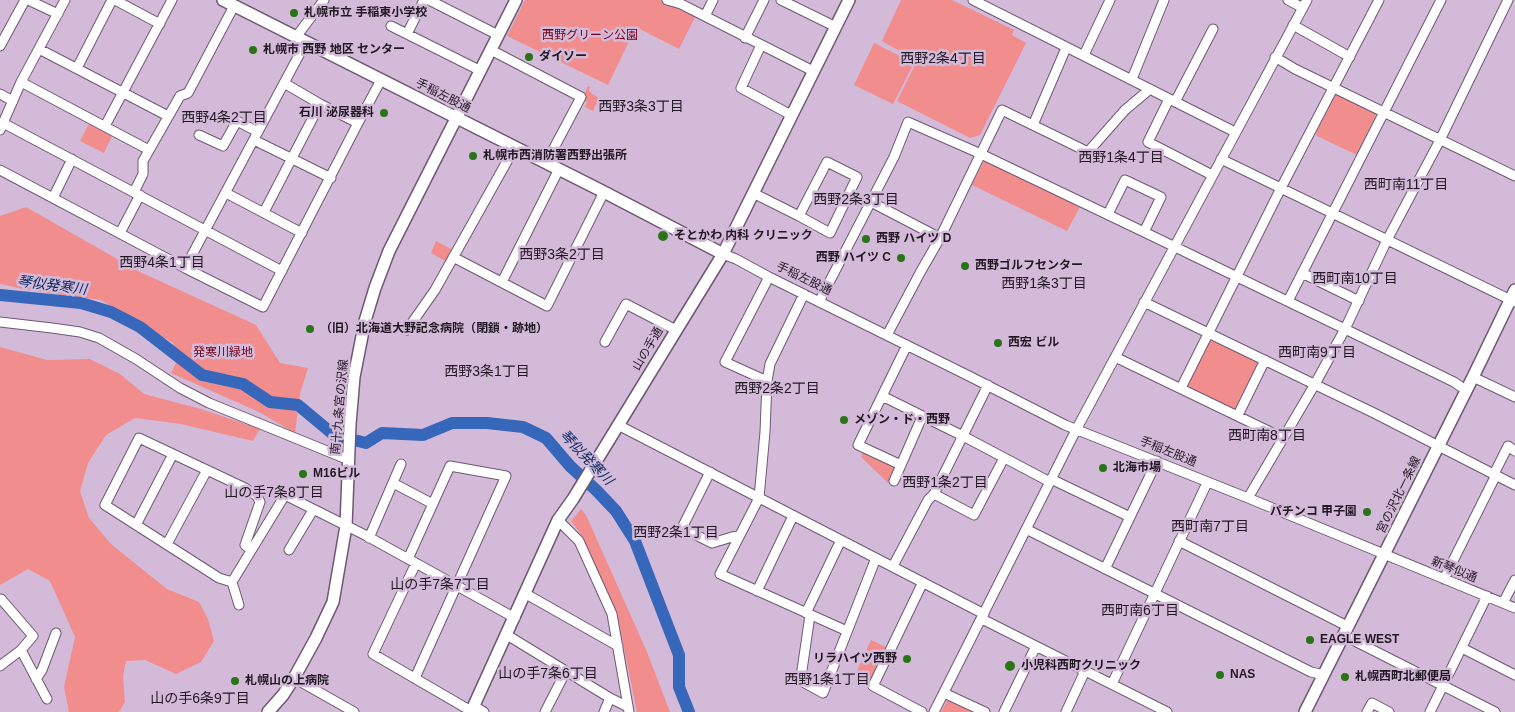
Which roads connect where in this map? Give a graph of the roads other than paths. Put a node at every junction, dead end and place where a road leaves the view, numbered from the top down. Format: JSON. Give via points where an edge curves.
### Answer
{"nodes":[{"id":1,"x":26,"y":0,"type":"edge"},
{"id":2,"x":65,"y":0,"type":"edge"},
{"id":3,"x":114,"y":0,"type":"edge"},
{"id":4,"x":172,"y":0,"type":"edge"},
{"id":5,"x":223,"y":0,"type":"edge"},
{"id":6,"x":324,"y":0,"type":"edge"},
{"id":7,"x":424,"y":0,"type":"edge"},
{"id":8,"x":430,"y":0,"type":"edge"},
{"id":9,"x":516,"y":0,"type":"edge"},
{"id":10,"x":713,"y":0,"type":"edge"},
{"id":11,"x":764,"y":0,"type":"edge"},
{"id":12,"x":781,"y":0,"type":"edge"},
{"id":13,"x":849,"y":0,"type":"edge"},
{"id":14,"x":973,"y":0,"type":"edge"},
{"id":15,"x":1110,"y":0,"type":"edge"},
{"id":16,"x":1164,"y":0,"type":"edge"},
{"id":17,"x":1288,"y":0,"type":"edge"},
{"id":18,"x":1379,"y":0,"type":"edge"},
{"id":19,"x":1441,"y":0,"type":"edge"},
{"id":20,"x":1508,"y":0,"type":"edge"},
{"id":21,"x":671,"y":1,"type":"edge"},
{"id":22,"x":1305,"y":4,"type":"edge"},
{"id":23,"x":1515,"y":4,"type":"edge"},
{"id":24,"x":234,"y":6,"type":"junction"},
{"id":25,"x":58,"y":14,"type":"junction"},
{"id":26,"x":705,"y":16,"type":"junction"},
{"id":27,"x":160,"y":24,"type":"junction"},
{"id":28,"x":392,"y":26,"type":"dead end"},
{"id":29,"x":1292,"y":26,"type":"junction"},
{"id":30,"x":836,"y":27,"type":"junction"},
{"id":31,"x":1213,"y":29,"type":"dead end"},
{"id":32,"x":407,"y":34,"type":"junction"},
{"id":33,"x":498,"y":35,"type":"junction"},
{"id":34,"x":745,"y":38,"type":"junction"},
{"id":35,"x":301,"y":39,"type":"junction"},
{"id":36,"x":761,"y":45,"type":"junction"},
{"id":37,"x":0,"y":46,"type":"edge"},
{"id":38,"x":1066,"y":48,"type":"junction"},
{"id":39,"x":39,"y":49,"type":"junction"},
{"id":40,"x":491,"y":50,"type":"junction"},
{"id":41,"x":1084,"y":55,"type":"junction"},
{"id":42,"x":1275,"y":57,"type":"junction"},
{"id":43,"x":1350,"y":58,"type":"junction"},
{"id":44,"x":77,"y":68,"type":"junction"},
{"id":45,"x":481,"y":71,"type":"junction"},
{"id":46,"x":813,"y":71,"type":"junction"},
{"id":47,"x":381,"y":80,"type":"junction"},
{"id":48,"x":1132,"y":80,"type":"junction"},
{"id":49,"x":21,"y":82,"type":"junction"},
{"id":50,"x":284,"y":83,"type":"junction"},
{"id":51,"x":1334,"y":87,"type":"junction"},
{"id":52,"x":1150,"y":89,"type":"junction"},
{"id":53,"x":123,"y":92,"type":"junction"},
{"id":54,"x":0,"y":94,"type":"edge"},
{"id":55,"x":1172,"y":100,"type":"junction"},
{"id":56,"x":13,"y":101,"type":"junction"},
{"id":57,"x":320,"y":104,"type":"junction"},
{"id":58,"x":1385,"y":112,"type":"junction"},
{"id":59,"x":791,"y":115,"type":"junction"},
{"id":60,"x":168,"y":116,"type":"junction"},
{"id":61,"x":457,"y":119,"type":"junction"},
{"id":62,"x":358,"y":123,"type":"junction"},
{"id":63,"x":1033,"y":125,"type":"junction"},
{"id":64,"x":104,"y":126,"type":"junction"},
{"id":65,"x":1,"y":127,"type":"edge"},
{"id":66,"x":1235,"y":132,"type":"junction"},
{"id":67,"x":199,"y":135,"type":"dead end"},
{"id":68,"x":256,"y":136,"type":"junction"},
{"id":69,"x":1440,"y":140,"type":"junction"},
{"id":70,"x":515,"y":146,"type":"junction"},
{"id":71,"x":148,"y":150,"type":"junction"},
{"id":72,"x":981,"y":154,"type":"junction"},
{"id":73,"x":291,"y":158,"type":"junction"},
{"id":74,"x":1221,"y":158,"type":"junction"},
{"id":75,"x":72,"y":159,"type":"junction"},
{"id":76,"x":546,"y":163,"type":"junction"},
{"id":77,"x":0,"y":170,"type":"edge"},
{"id":78,"x":559,"y":170,"type":"junction"},
{"id":79,"x":1212,"y":175,"type":"junction"},
{"id":80,"x":1515,"y":176,"type":"edge"},
{"id":81,"x":330,"y":178,"type":"junction"},
{"id":82,"x":1280,"y":188,"type":"junction"},
{"id":83,"x":604,"y":192,"type":"junction"},
{"id":84,"x":226,"y":193,"type":"junction"},
{"id":85,"x":753,"y":193,"type":"junction"},
{"id":86,"x":137,"y":194,"type":"junction"},
{"id":87,"x":53,"y":198,"type":"junction"},
{"id":88,"x":871,"y":202,"type":"junction"},
{"id":89,"x":264,"y":212,"type":"junction"},
{"id":90,"x":1332,"y":213,"type":"junction"},
{"id":91,"x":1108,"y":214,"type":"junction"},
{"id":92,"x":799,"y":216,"type":"junction"},
{"id":93,"x":206,"y":231,"type":"junction"},
{"id":94,"x":1144,"y":232,"type":"junction"},
{"id":95,"x":120,"y":233,"type":"junction"},
{"id":96,"x":302,"y":233,"type":"junction"},
{"id":97,"x":940,"y":238,"type":"junction"},
{"id":98,"x":1387,"y":240,"type":"junction"},
{"id":99,"x":1174,"y":246,"type":"junction"},
{"id":100,"x":722,"y":254,"type":"junction"},
{"id":101,"x":453,"y":257,"type":"junction"},
{"id":102,"x":185,"y":268,"type":"junction"},
{"id":103,"x":282,"y":271,"type":"junction"},
{"id":104,"x":1302,"y":273,"type":"junction"},
{"id":105,"x":769,"y":277,"type":"junction"},
{"id":106,"x":1237,"y":277,"type":"junction"},
{"id":107,"x":502,"y":282,"type":"junction"},
{"id":108,"x":804,"y":294,"type":"junction"},
{"id":109,"x":1513,"y":297,"type":"edge"},
{"id":110,"x":1288,"y":301,"type":"junction"},
{"id":111,"x":1359,"y":301,"type":"junction"},
{"id":112,"x":819,"y":302,"type":"junction"},
{"id":113,"x":1144,"y":302,"type":"junction"},
{"id":114,"x":0,"y":322,"type":"edge"},
{"id":115,"x":1345,"y":329,"type":"junction"},
{"id":116,"x":407,"y":330,"type":"dead end"},
{"id":117,"x":676,"y":330,"type":"junction"},
{"id":118,"x":1209,"y":333,"type":"junction"},
{"id":119,"x":888,"y":335,"type":"junction"},
{"id":120,"x":605,"y":342,"type":"dead end"},
{"id":121,"x":907,"y":345,"type":"junction"},
{"id":122,"x":1115,"y":357,"type":"junction"},
{"id":123,"x":1265,"y":360,"type":"junction"},
{"id":124,"x":1473,"y":377,"type":"junction"},
{"id":125,"x":767,"y":381,"type":"junction"},
{"id":126,"x":1315,"y":384,"type":"junction"},
{"id":127,"x":988,"y":385,"type":"junction"},
{"id":128,"x":1181,"y":388,"type":"junction"},
{"id":129,"x":1467,"y":391,"type":"junction"},
{"id":130,"x":882,"y":396,"type":"junction"},
{"id":131,"x":1515,"y":397,"type":"edge"},
{"id":132,"x":1238,"y":416,"type":"junction"},
{"id":133,"x":922,"y":417,"type":"junction"},
{"id":134,"x":618,"y":425,"type":"junction"},
{"id":135,"x":1076,"y":430,"type":"junction"},
{"id":136,"x":963,"y":436,"type":"junction"},
{"id":137,"x":1283,"y":438,"type":"junction"},
{"id":138,"x":1438,"y":446,"type":"junction"},
{"id":139,"x":1515,"y":451,"type":"edge"},
{"id":140,"x":173,"y":454,"type":"junction"},
{"id":141,"x":1004,"y":458,"type":"junction"},
{"id":142,"x":349,"y":460,"type":"junction"},
{"id":143,"x":1157,"y":461,"type":"junction"},
{"id":144,"x":401,"y":464,"type":"dead end"},
{"id":145,"x":901,"y":465,"type":"junction"},
{"id":146,"x":207,"y":470,"type":"junction"},
{"id":147,"x":710,"y":472,"type":"junction"},
{"id":148,"x":1495,"y":475,"type":"junction"},
{"id":149,"x":1050,"y":480,"type":"junction"},
{"id":150,"x":894,"y":481,"type":"dead end"},
{"id":151,"x":392,"y":483,"type":"junction"},
{"id":152,"x":1207,"y":483,"type":"junction"},
{"id":153,"x":1515,"y":485,"type":"edge"},
{"id":154,"x":934,"y":494,"type":"junction"},
{"id":155,"x":759,"y":498,"type":"junction"},
{"id":156,"x":1248,"y":498,"type":"junction"},
{"id":157,"x":433,"y":504,"type":"junction"},
{"id":158,"x":314,"y":510,"type":"junction"},
{"id":159,"x":793,"y":516,"type":"junction"},
{"id":160,"x":1130,"y":517,"type":"junction"},
{"id":161,"x":558,"y":520,"type":"junction"},
{"id":162,"x":136,"y":525,"type":"junction"},
{"id":163,"x":346,"y":526,"type":"junction"},
{"id":164,"x":1026,"y":529,"type":"junction"},
{"id":165,"x":739,"y":536,"type":"junction"},
{"id":166,"x":369,"y":538,"type":"junction"},
{"id":167,"x":841,"y":540,"type":"junction"},
{"id":168,"x":1179,"y":541,"type":"junction"},
{"id":169,"x":167,"y":544,"type":"junction"},
{"id":170,"x":251,"y":550,"type":"junction"},
{"id":171,"x":289,"y":550,"type":"dead end"},
{"id":172,"x":1384,"y":555,"type":"junction"},
{"id":173,"x":876,"y":558,"type":"junction"},
{"id":174,"x":412,"y":561,"type":"junction"},
{"id":175,"x":893,"y":566,"type":"junction"},
{"id":176,"x":1105,"y":569,"type":"junction"},
{"id":177,"x":1444,"y":580,"type":"junction"},
{"id":178,"x":1515,"y":580,"type":"edge"},
{"id":179,"x":232,"y":582,"type":"junction"},
{"id":180,"x":923,"y":582,"type":"junction"},
{"id":181,"x":457,"y":586,"type":"junction"},
{"id":182,"x":757,"y":591,"type":"junction"},
{"id":183,"x":1155,"y":593,"type":"junction"},
{"id":184,"x":526,"y":594,"type":"junction"},
{"id":185,"x":1487,"y":596,"type":"junction"},
{"id":186,"x":1,"y":599,"type":"edge"},
{"id":187,"x":1503,"y":603,"type":"junction"},
{"id":188,"x":239,"y":605,"type":"dead end"},
{"id":189,"x":1515,"y":608,"type":"edge"},
{"id":190,"x":808,"y":614,"type":"junction"},
{"id":191,"x":983,"y":616,"type":"junction"},
{"id":192,"x":515,"y":618,"type":"junction"},
{"id":193,"x":1346,"y":630,"type":"junction"},
{"id":194,"x":847,"y":631,"type":"junction"},
{"id":195,"x":56,"y":634,"type":"dead end"},
{"id":196,"x":507,"y":635,"type":"junction"},
{"id":197,"x":618,"y":646,"type":"junction"},
{"id":198,"x":1036,"y":646,"type":"junction"},
{"id":199,"x":1462,"y":648,"type":"junction"},
{"id":200,"x":21,"y":650,"type":"junction"},
{"id":201,"x":0,"y":666,"type":"edge"},
{"id":202,"x":566,"y":671,"type":"junction"},
{"id":203,"x":1085,"y":671,"type":"junction"},
{"id":204,"x":1324,"y":675,"type":"junction"},
{"id":205,"x":1515,"y":675,"type":"edge"},
{"id":206,"x":294,"y":678,"type":"junction"},
{"id":207,"x":415,"y":678,"type":"junction"},
{"id":208,"x":36,"y":679,"type":"junction"},
{"id":209,"x":1112,"y":684,"type":"junction"},
{"id":210,"x":1443,"y":685,"type":"junction"},
{"id":211,"x":944,"y":692,"type":"junction"},
{"id":212,"x":47,"y":698,"type":"dead end"},
{"id":213,"x":610,"y":698,"type":"junction"},
{"id":214,"x":628,"y":709,"type":"edge"},
{"id":215,"x":348,"y":710,"type":"edge"},
{"id":216,"x":475,"y":710,"type":"edge"},
{"id":217,"x":268,"y":712,"type":"edge"},
{"id":218,"x":545,"y":712,"type":"edge"},
{"id":219,"x":604,"y":712,"type":"edge"},
{"id":220,"x":922,"y":712,"type":"edge"},
{"id":221,"x":934,"y":712,"type":"edge"},
{"id":222,"x":985,"y":712,"type":"edge"},
{"id":223,"x":1004,"y":712,"type":"edge"},
{"id":224,"x":1066,"y":712,"type":"edge"},
{"id":225,"x":1167,"y":712,"type":"edge"},
{"id":226,"x":1305,"y":712,"type":"edge"},
{"id":227,"x":1367,"y":712,"type":"edge"},
{"id":228,"x":1389,"y":712,"type":"edge"},
{"id":229,"x":1430,"y":712,"type":"edge"},
{"id":230,"x":1494,"y":712,"type":"edge"}],
"edges":[{"from":1,"to":25,"type":"street"},
{"from":1,"to":37,"type":"street"},
{"from":2,"to":25,"type":"street"},
{"from":3,"to":27,"type":"street"},
{"from":3,"to":44,"type":"street"},
{"from":4,"to":27,"type":"street"},
{"from":5,"to":24,"type":"main road","name":"手稲左股通"},
{"from":6,"to":35,"type":"street"},
{"from":7,"to":32,"type":"street"},
{"from":8,"to":33,"type":"street"},
{"from":9,"to":33,"type":"main road","name":"南十九条宮の沢線"},
{"from":10,"to":26,"type":"street"},
{"from":11,"to":34,"type":"street"},
{"from":12,"to":30,"type":"street"},
{"from":13,"to":30,"type":"main road","name":"山の手通"},
{"from":14,"to":38,"type":"street"},
{"from":15,"to":41,"type":"street"},
{"from":16,"to":48,"type":"street"},
{"from":17,"to":22,"type":"street"},
{"from":18,"to":43,"type":"street"},
{"from":19,"to":58,"type":"street"},
{"from":20,"to":23,"type":"street"},
{"from":20,"to":69,"type":"street"},
{"from":21,"to":26,"type":"street"},
{"from":22,"to":29,"type":"street"},
{"from":24,"to":35,"type":"main road","name":"手稲左股通"},
{"from":24,"to":60,"type":"street","via":[[188,93],[180,96]]},
{"from":25,"to":39,"type":"street"},
{"from":26,"to":34,"type":"street"},
{"from":27,"to":53,"type":"street"},
{"from":28,"to":32,"type":"street"},
{"from":29,"to":42,"type":"street"},
{"from":29,"to":43,"type":"street"},
{"from":30,"to":46,"type":"main road","name":"山の手通"},
{"from":31,"to":55,"type":"street"},
{"from":32,"to":45,"type":"street"},
{"from":33,"to":40,"type":"main road","name":"南十九条宮の沢線"},
{"from":34,"to":36,"type":"street"},
{"from":35,"to":47,"type":"main road","name":"手稲左股通"},
{"from":35,"to":50,"type":"street"},
{"from":36,"to":46,"type":"street"},
{"from":36,"to":59,"type":"street","via":[[741,88]]},
{"from":38,"to":41,"type":"street"},
{"from":38,"to":63,"type":"street"},
{"from":39,"to":44,"type":"street"},
{"from":39,"to":49,"type":"street"},
{"from":40,"to":45,"type":"main road","name":"南十九条宮の沢線"},
{"from":40,"to":76,"type":"street","via":[[580,97]]},
{"from":41,"to":48,"type":"street"},
{"from":42,"to":51,"type":"street"},
{"from":42,"to":66,"type":"street"},
{"from":43,"to":51,"type":"street"},
{"from":44,"to":53,"type":"street"},
{"from":45,"to":61,"type":"main road","name":"南十九条宮の沢線"},
{"from":46,"to":59,"type":"main road","name":"山の手通"},
{"from":47,"to":61,"type":"main road","name":"手稲左股通"},
{"from":47,"to":62,"type":"street"},
{"from":48,"to":52,"type":"street"},
{"from":49,"to":56,"type":"street"},
{"from":49,"to":64,"type":"street"},
{"from":50,"to":57,"type":"street"},
{"from":50,"to":68,"type":"street"},
{"from":51,"to":58,"type":"street"},
{"from":51,"to":82,"type":"street"},
{"from":52,"to":55,"type":"street"},
{"from":52,"to":63,"type":"street","via":[[1125,110],[1088,152]]},
{"from":53,"to":60,"type":"street"},
{"from":53,"to":64,"type":"street"},
{"from":54,"to":56,"type":"street"},
{"from":55,"to":66,"type":"street"},
{"from":55,"to":79,"type":"street","via":[[1148,142]]},
{"from":56,"to":65,"type":"street"},
{"from":57,"to":62,"type":"street"},
{"from":57,"to":73,"type":"street"},
{"from":58,"to":69,"type":"street"},
{"from":58,"to":90,"type":"street"},
{"from":59,"to":85,"type":"main road","name":"山の手通"},
{"from":60,"to":71,"type":"street"},
{"from":61,"to":70,"type":"main road","name":"手稲左股通"},
{"from":61,"to":142,"type":"main road","name":"南十九条宮の沢線","via":[[389,251],[375,288],[354,378]]},
{"from":62,"to":81,"type":"street"},
{"from":63,"to":72,"type":"street","via":[[1002,110]]},
{"from":64,"to":71,"type":"street"},
{"from":65,"to":75,"type":"street"},
{"from":66,"to":74,"type":"street"},
{"from":67,"to":68,"type":"street","via":[[223,146],[237,121]]},
{"from":68,"to":73,"type":"street"},
{"from":68,"to":84,"type":"street"},
{"from":69,"to":80,"type":"street"},
{"from":69,"to":98,"type":"street"},
{"from":70,"to":76,"type":"main road","name":"手稲左股通"},
{"from":70,"to":101,"type":"street"},
{"from":71,"to":86,"type":"street"},
{"from":72,"to":88,"type":"street","via":[[908,122]]},
{"from":72,"to":91,"type":"street"},
{"from":72,"to":97,"type":"street"},
{"from":73,"to":81,"type":"street"},
{"from":73,"to":89,"type":"street"},
{"from":74,"to":79,"type":"street"},
{"from":74,"to":82,"type":"street"},
{"from":75,"to":86,"type":"street"},
{"from":75,"to":87,"type":"street"},
{"from":76,"to":78,"type":"main road","name":"手稲左股通"},
{"from":77,"to":87,"type":"street"},
{"from":78,"to":83,"type":"main road","name":"手稲左股通"},
{"from":78,"to":107,"type":"street"},
{"from":79,"to":99,"type":"street"},
{"from":81,"to":96,"type":"street"},
{"from":82,"to":90,"type":"street"},
{"from":82,"to":106,"type":"street"},
{"from":83,"to":100,"type":"main road","name":"手稲左股通"},
{"from":83,"to":107,"type":"street","via":[[547,306]]},
{"from":84,"to":89,"type":"street"},
{"from":84,"to":93,"type":"street"},
{"from":85,"to":92,"type":"street"},
{"from":85,"to":100,"type":"main road","name":"山の手通"},
{"from":86,"to":93,"type":"street"},
{"from":86,"to":95,"type":"street"},
{"from":87,"to":95,"type":"street"},
{"from":88,"to":97,"type":"street"},
{"from":88,"to":112,"type":"street"},
{"from":89,"to":96,"type":"street"},
{"from":90,"to":98,"type":"street"},
{"from":90,"to":104,"type":"street"},
{"from":91,"to":94,"type":"street"},
{"from":91,"to":94,"type":"street","via":[[1126,180],[1162,197]]},
{"from":92,"to":92,"type":"street","via":[[830,233],[857,177],[827,162]]},
{"from":93,"to":102,"type":"street"},
{"from":93,"to":103,"type":"street"},
{"from":94,"to":99,"type":"street"},
{"from":95,"to":102,"type":"street"},
{"from":96,"to":103,"type":"street"},
{"from":97,"to":119,"type":"street"},
{"from":98,"to":109,"type":"street"},
{"from":98,"to":111,"type":"street"},
{"from":99,"to":106,"type":"street"},
{"from":99,"to":113,"type":"street"},
{"from":100,"to":105,"type":"street","name":"手稲左股通"},
{"from":100,"to":117,"type":"main road","name":"山の手通"},
{"from":101,"to":107,"type":"street"},
{"from":101,"to":116,"type":"street"},
{"from":102,"to":103,"type":"street","via":[[263,307]]},
{"from":104,"to":110,"type":"street"},
{"from":104,"to":111,"type":"street"},
{"from":105,"to":108,"type":"street","name":"手稲左股通"},
{"from":105,"to":125,"type":"street","via":[[725,362]]},
{"from":106,"to":110,"type":"street"},
{"from":106,"to":118,"type":"street"},
{"from":108,"to":112,"type":"street","name":"手稲左股通"},
{"from":108,"to":125,"type":"street","via":[[770,364]]},
{"from":109,"to":124,"type":"main road","name":"宮の沢北一条線"},
{"from":110,"to":115,"type":"street"},
{"from":111,"to":115,"type":"street"},
{"from":112,"to":119,"type":"street","name":"手稲左股通"},
{"from":113,"to":118,"type":"street"},
{"from":113,"to":122,"type":"street"},
{"from":114,"to":142,"type":"street","via":[[80,332],[98,338],[209,403]]},
{"from":115,"to":126,"type":"street"},
{"from":115,"to":129,"type":"street"},
{"from":117,"to":120,"type":"street","via":[[626,304]]},
{"from":117,"to":134,"type":"main road","name":"山の手通"},
{"from":118,"to":123,"type":"street"},
{"from":118,"to":128,"type":"street"},
{"from":119,"to":121,"type":"street","name":"手稲左股通"},
{"from":121,"to":127,"type":"street","name":"手稲左股通"},
{"from":121,"to":130,"type":"street"},
{"from":122,"to":128,"type":"street"},
{"from":122,"to":135,"type":"street"},
{"from":123,"to":126,"type":"street"},
{"from":123,"to":132,"type":"street"},
{"from":124,"to":129,"type":"main road","name":"宮の沢北一条線"},
{"from":124,"to":131,"type":"street"},
{"from":125,"to":155,"type":"street"},
{"from":126,"to":137,"type":"street"},
{"from":126,"to":138,"type":"street"},
{"from":127,"to":135,"type":"street","name":"手稲左股通"},
{"from":127,"to":136,"type":"street"},
{"from":128,"to":132,"type":"street"},
{"from":129,"to":138,"type":"main road","name":"宮の沢北一条線"},
{"from":130,"to":133,"type":"street"},
{"from":130,"to":145,"type":"street","via":[[858,445]]},
{"from":132,"to":137,"type":"street"},
{"from":133,"to":136,"type":"street"},
{"from":133,"to":145,"type":"street"},
{"from":134,"to":147,"type":"street"},
{"from":134,"to":161,"type":"main road","name":"山の手通"},
{"from":135,"to":143,"type":"street","name":"手稲左股通"},
{"from":135,"to":149,"type":"street"},
{"from":136,"to":141,"type":"street"},
{"from":136,"to":154,"type":"street"},
{"from":137,"to":156,"type":"street"},
{"from":138,"to":148,"type":"street"},
{"from":138,"to":172,"type":"main road","name":"宮の沢北一条線"},
{"from":139,"to":148,"type":"street","via":[[1508,446]]},
{"from":140,"to":146,"type":"street"},
{"from":140,"to":162,"type":"street"},
{"from":140,"to":162,"type":"street","via":[[139,438],[105,505]]},
{"from":141,"to":149,"type":"street"},
{"from":141,"to":154,"type":"street","via":[[974,514]]},
{"from":142,"to":163,"type":"main road","name":"南十九条宮の沢線"},
{"from":143,"to":152,"type":"street","name":"手稲左股通"},
{"from":143,"to":160,"type":"street"},
{"from":144,"to":151,"type":"street"},
{"from":145,"to":150,"type":"street"},
{"from":146,"to":169,"type":"street"},
{"from":146,"to":170,"type":"street","via":[[257,496],[260,502],[245,545]]},
{"from":147,"to":155,"type":"street"},
{"from":147,"to":165,"type":"street","via":[[682,528],[712,543]]},
{"from":148,"to":153,"type":"street"},
{"from":148,"to":177,"type":"street"},
{"from":149,"to":160,"type":"street"},
{"from":149,"to":164,"type":"street"},
{"from":151,"to":157,"type":"street"},
{"from":151,"to":166,"type":"street"},
{"from":152,"to":156,"type":"street","name":"手稲左股通"},
{"from":152,"to":168,"type":"street"},
{"from":154,"to":175,"type":"street"},
{"from":155,"to":159,"type":"street"},
{"from":155,"to":165,"type":"street"},
{"from":156,"to":172,"type":"street","name":"手稲左股通"},
{"from":157,"to":174,"type":"street"},
{"from":157,"to":181,"type":"street","via":[[450,466],[506,476]]},
{"from":158,"to":163,"type":"street"},
{"from":158,"to":170,"type":"street","via":[[286,494]]},
{"from":158,"to":171,"type":"street"},
{"from":159,"to":167,"type":"street"},
{"from":159,"to":182,"type":"street"},
{"from":160,"to":176,"type":"street"},
{"from":161,"to":184,"type":"main road","name":"山の手通"},
{"from":161,"to":197,"type":"street","via":[[579,541],[612,614]]},
{"from":162,"to":169,"type":"street"},
{"from":163,"to":166,"type":"street"},
{"from":163,"to":206,"type":"main road","name":"南十九条宮の沢線","via":[[333,602]]},
{"from":164,"to":176,"type":"street"},
{"from":164,"to":191,"type":"street"},
{"from":165,"to":182,"type":"street","via":[[720,574]]},
{"from":166,"to":174,"type":"street"},
{"from":167,"to":173,"type":"street"},
{"from":167,"to":190,"type":"street"},
{"from":168,"to":183,"type":"street"},
{"from":168,"to":193,"type":"street"},
{"from":169,"to":179,"type":"street","via":[[220,578]]},
{"from":170,"to":179,"type":"street"},
{"from":172,"to":177,"type":"street","name":"新琴似通"},
{"from":172,"to":193,"type":"main road","name":"宮の沢北一条線"},
{"from":173,"to":175,"type":"street"},
{"from":173,"to":194,"type":"street"},
{"from":174,"to":181,"type":"street"},
{"from":174,"to":207,"type":"street","via":[[373,654]]},
{"from":175,"to":180,"type":"street"},
{"from":176,"to":183,"type":"street"},
{"from":177,"to":185,"type":"street","name":"新琴似通"},
{"from":178,"to":187,"type":"street"},
{"from":179,"to":188,"type":"street"},
{"from":180,"to":191,"type":"street"},
{"from":180,"to":220,"type":"street","via":[[873,686]]},
{"from":181,"to":192,"type":"street"},
{"from":181,"to":207,"type":"street"},
{"from":182,"to":190,"type":"street"},
{"from":183,"to":204,"type":"street","via":[[1311,672]]},
{"from":183,"to":209,"type":"street"},
{"from":184,"to":192,"type":"main road","name":"山の手通"},
{"from":184,"to":197,"type":"street"},
{"from":185,"to":187,"type":"street","name":"新琴似通"},
{"from":185,"to":199,"type":"street"},
{"from":186,"to":200,"type":"street","via":[[33,636]]},
{"from":187,"to":189,"type":"street","name":"新琴似通"},
{"from":190,"to":194,"type":"street"},
{"from":190,"to":194,"type":"street","via":[[801,677],[803,682],[823,693]]},
{"from":191,"to":198,"type":"street"},
{"from":191,"to":211,"type":"street"},
{"from":192,"to":196,"type":"main road","name":"山の手通"},
{"from":193,"to":204,"type":"main road","name":"宮の沢北一条線"},
{"from":193,"to":210,"type":"street"},
{"from":195,"to":208,"type":"street"},
{"from":196,"to":202,"type":"street"},
{"from":196,"to":216,"type":"main road","name":"山の手通"},
{"from":197,"to":214,"type":"street"},
{"from":198,"to":203,"type":"street"},
{"from":198,"to":223,"type":"street"},
{"from":199,"to":205,"type":"street"},
{"from":199,"to":210,"type":"street"},
{"from":200,"to":201,"type":"street"},
{"from":200,"to":208,"type":"street"},
{"from":202,"to":213,"type":"street"},
{"from":202,"to":218,"type":"street"},
{"from":203,"to":209,"type":"street"},
{"from":203,"to":224,"type":"street"},
{"from":204,"to":226,"type":"main road","name":"宮の沢北一条線"},
{"from":206,"to":215,"type":"street"},
{"from":206,"to":217,"type":"main road","name":"南十九条宮の沢線"},
{"from":207,"to":216,"type":"street"},
{"from":208,"to":212,"type":"street"},
{"from":209,"to":225,"type":"street"},
{"from":210,"to":229,"type":"street"},
{"from":210,"to":230,"type":"street"},
{"from":211,"to":221,"type":"street"},
{"from":211,"to":222,"type":"street"},
{"from":213,"to":214,"type":"street"},
{"from":213,"to":219,"type":"street"},
{"from":227,"to":228,"type":"street","via":[[1372,703]]}]}
